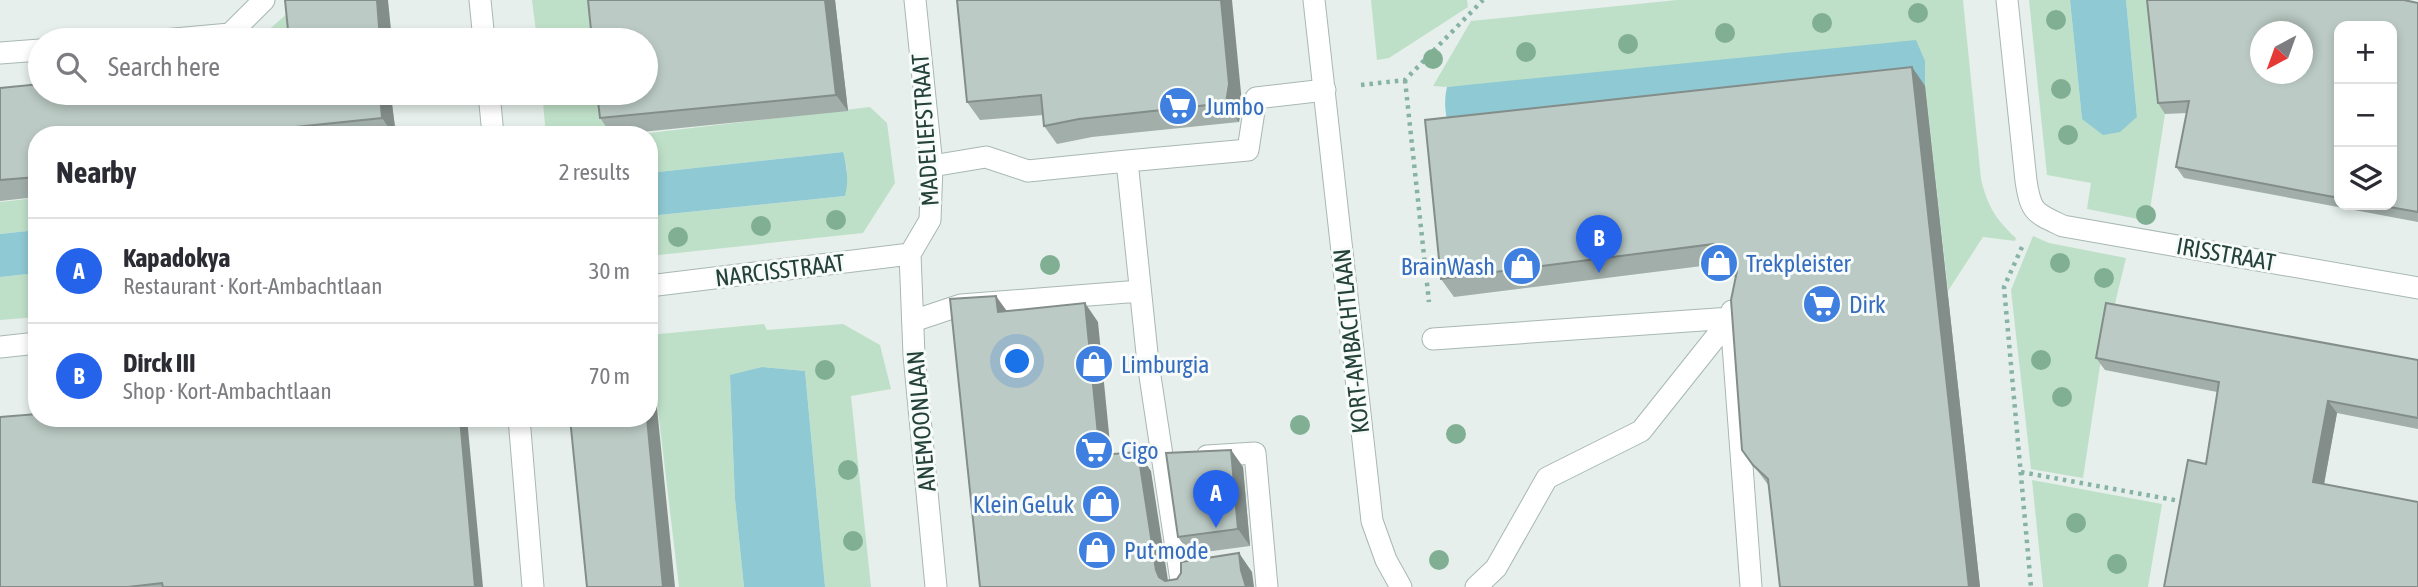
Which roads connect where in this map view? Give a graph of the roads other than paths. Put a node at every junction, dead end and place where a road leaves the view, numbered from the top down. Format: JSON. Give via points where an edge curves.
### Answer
{"nodes":[{"id":1,"x":264,"y":0,"type":"edge"},
{"id":2,"x":480,"y":0,"type":"edge"},
{"id":3,"x":915,"y":0,"type":"edge"},
{"id":4,"x":1314,"y":0,"type":"edge"},
{"id":5,"x":2007,"y":0,"type":"edge"},
{"id":6,"x":236,"y":28,"type":"edge"},
{"id":7,"x":483,"y":28,"type":"edge"},
{"id":8,"x":28,"y":51,"type":"edge"},
{"id":9,"x":0,"y":53,"type":"edge"},
{"id":10,"x":1325,"y":90,"type":"junction"},
{"id":11,"x":490,"y":105,"type":"edge"},
{"id":12,"x":492,"y":126,"type":"edge"},
{"id":13,"x":1127,"y":161,"type":"junction"},
{"id":14,"x":932,"y":166,"type":"junction"},
{"id":15,"x":910,"y":254,"type":"junction"},
{"id":16,"x":658,"y":285,"type":"edge"},
{"id":17,"x":1737,"y":288,"type":"edge"},
{"id":18,"x":2418,"y":288,"type":"edge"},
{"id":19,"x":1140,"y":291,"type":"junction"},
{"id":20,"x":1731,"y":318,"type":"junction"},
{"id":21,"x":913,"y":321,"type":"junction"},
{"id":22,"x":1433,"y":339,"type":"road end"},
{"id":23,"x":28,"y":344,"type":"edge"},
{"id":24,"x":0,"y":347,"type":"edge"},
{"id":25,"x":520,"y":427,"type":"edge"},
{"id":26,"x":1177,"y":458,"type":"junction"},
{"id":27,"x":1265,"y":556,"type":"junction"},
{"id":28,"x":1240,"y":560,"type":"edge"},
{"id":29,"x":1204,"y":565,"type":"edge"},
{"id":30,"x":1181,"y":578,"type":"edge"},
{"id":31,"x":533,"y":587,"type":"edge"},
{"id":32,"x":936,"y":587,"type":"edge"},
{"id":33,"x":1267,"y":587,"type":"edge"},
{"id":34,"x":1401,"y":587,"type":"edge"},
{"id":35,"x":1476,"y":587,"type":"edge"},
{"id":36,"x":1751,"y":587,"type":"edge"}],
"edges":[{"from":1,"to":6,"type":"street"},
{"from":2,"to":7,"type":"street"},
{"from":3,"to":14,"type":"street","name":"MADELIEFSTRAAT"},
{"from":4,"to":10,"type":"street","name":"KORT-AMBACHTLAAN"},
{"from":5,"to":18,"type":"street","name":"IRISSTRAAT","via":[[2029,200],[2037,214],[2063,226]]},
{"from":8,"to":9,"type":"street"},
{"from":10,"to":13,"type":"street","via":[[1256,98],[1248,150]]},
{"from":10,"to":34,"type":"street","name":"KORT-AMBACHTLAAN","via":[[1372,521]]},
{"from":11,"to":12,"type":"street"},
{"from":13,"to":14,"type":"street","via":[[1028,171],[986,157]]},
{"from":13,"to":19,"type":"street"},
{"from":14,"to":15,"type":"street","name":"MADELIEFSTRAAT","via":[[930,220]]},
{"from":15,"to":16,"type":"street","name":"NARCISSTRAAT"},
{"from":15,"to":21,"type":"street","name":"ANEMOONLAAN"},
{"from":17,"to":20,"type":"street"},
{"from":19,"to":21,"type":"street","via":[[961,304]]},
{"from":19,"to":26,"type":"street","via":[[1148,363]]},
{"from":20,"to":22,"type":"street"},
{"from":20,"to":35,"type":"street","via":[[1641,431],[1547,478],[1496,568]]},
{"from":20,"to":36,"type":"street"},
{"from":21,"to":32,"type":"street","name":"ANEMOONLAAN"},
{"from":23,"to":24,"type":"street"},
{"from":25,"to":31,"type":"street"},
{"from":26,"to":27,"type":"street","via":[[1255,453]]},
{"from":26,"to":30,"type":"street"},
{"from":27,"to":28,"type":"street"},
{"from":27,"to":33,"type":"street"},
{"from":29,"to":30,"type":"street"}]}
